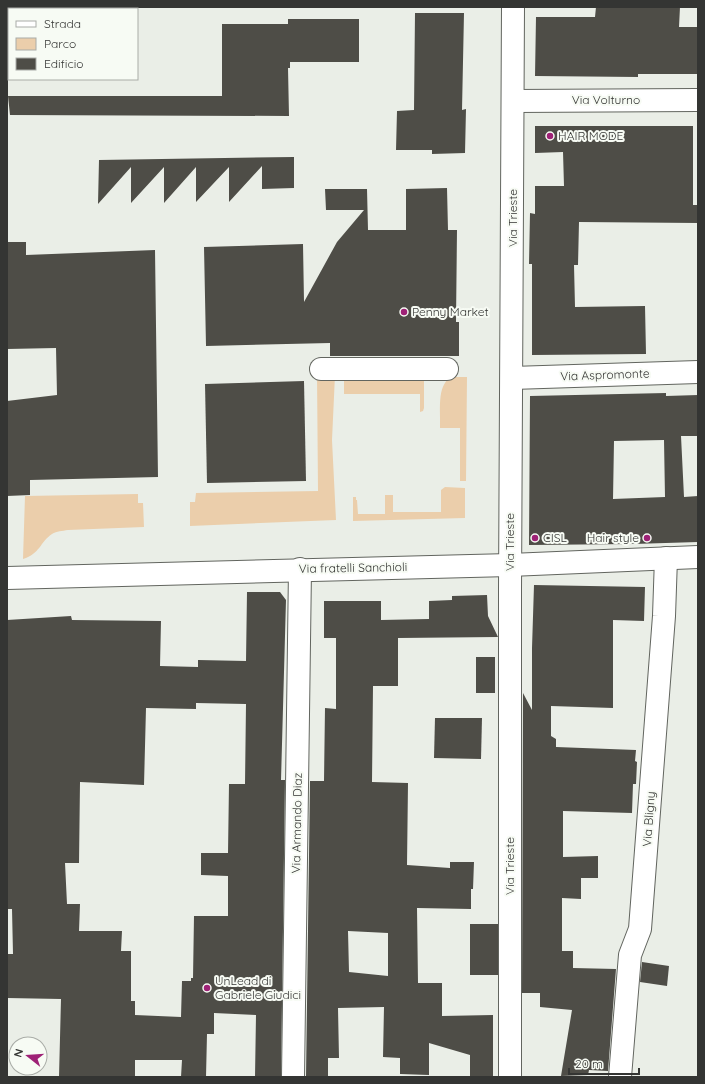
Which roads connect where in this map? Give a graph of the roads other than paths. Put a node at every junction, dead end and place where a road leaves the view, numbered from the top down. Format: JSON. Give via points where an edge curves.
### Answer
{"nodes":[{"id":1,"x":513,"y":7,"type":"edge"},
{"id":2,"x":698,"y":100,"type":"edge"},
{"id":3,"x":514,"y":101,"type":"junction"},
{"id":4,"x":321,"y":369,"type":"dead end"},
{"id":5,"x":447,"y":370,"type":"dead end"},
{"id":6,"x":698,"y":372,"type":"edge"},
{"id":7,"x":512,"y":378,"type":"junction"},
{"id":8,"x":698,"y":557,"type":"edge"},
{"id":9,"x":666,"y":558,"type":"junction"},
{"id":10,"x":510,"y":564,"type":"junction"},
{"id":11,"x":300,"y":569,"type":"junction"},
{"id":12,"x":7,"y":578,"type":"edge"},
{"id":13,"x":293,"y":1077,"type":"edge"},
{"id":14,"x":510,"y":1077,"type":"edge"},
{"id":15,"x":620,"y":1077,"type":"edge"}],
"edges":[{"from":1,"to":3,"type":"street","name":"Via Trieste"},
{"from":2,"to":3,"type":"street","name":"Via Volturno"},
{"from":3,"to":7,"type":"street","name":"Via Trieste"},
{"from":4,"to":5,"type":"street"},
{"from":6,"to":7,"type":"street","name":"Via Aspromonte"},
{"from":7,"to":10,"type":"street","name":"Via Trieste"},
{"from":8,"to":9,"type":"street","name":"Via fratelli Sanchioli"},
{"from":9,"to":10,"type":"street","name":"Via fratelli Sanchioli"},
{"from":9,"to":15,"type":"street","name":"Via Bligny","via":[[640,929],[630,955]]},
{"from":10,"to":11,"type":"street","name":"Via fratelli Sanchioli"},
{"from":10,"to":14,"type":"street","name":"Via Trieste"},
{"from":11,"to":12,"type":"street","name":"Via fratelli Sanchioli"},
{"from":11,"to":13,"type":"street","name":"Via Armando Diaz"}]}
